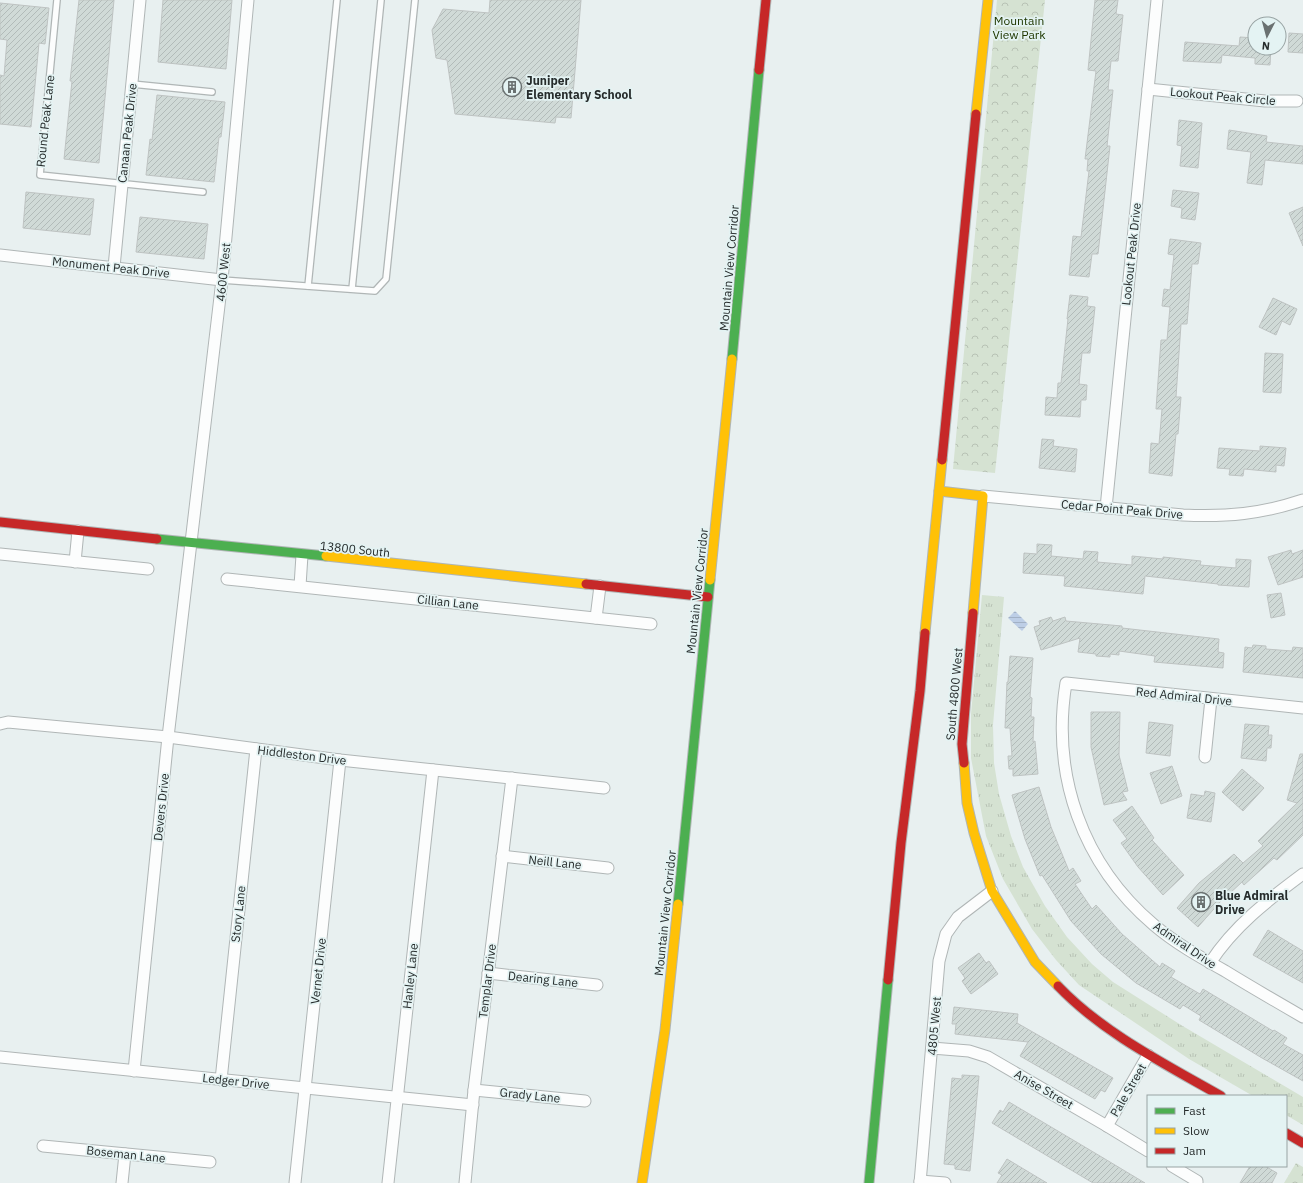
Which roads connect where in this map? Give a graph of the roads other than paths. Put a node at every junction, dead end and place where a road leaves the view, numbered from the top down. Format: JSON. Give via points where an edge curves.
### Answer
{"nodes":[{"id":1,"x":57,"y":0,"type":"edge"},
{"id":2,"x":140,"y":0,"type":"edge"},
{"id":3,"x":248,"y":0,"type":"edge"},
{"id":4,"x":337,"y":0,"type":"edge"},
{"id":5,"x":381,"y":0,"type":"edge"},
{"id":6,"x":415,"y":0,"type":"edge"},
{"id":7,"x":766,"y":0,"type":"edge"},
{"id":8,"x":988,"y":0,"type":"edge"},
{"id":9,"x":1157,"y":0,"type":"edge"},
{"id":10,"x":132,"y":84,"type":"junction"},
{"id":11,"x":1148,"y":89,"type":"junction"},
{"id":12,"x":212,"y":92,"type":"dead end"},
{"id":13,"x":1297,"y":101,"type":"dead end"},
{"id":14,"x":122,"y":184,"type":"junction"},
{"id":15,"x":202,"y":192,"type":"dead end"},
{"id":16,"x":0,"y":255,"type":"edge"},
{"id":17,"x":114,"y":267,"type":"junction"},
{"id":18,"x":222,"y":280,"type":"junction"},
{"id":19,"x":308,"y":286,"type":"junction"},
{"id":20,"x":352,"y":289,"type":"junction"},
{"id":21,"x":939,"y":491,"type":"junction"},
{"id":22,"x":983,"y":496,"type":"junction"},
{"id":23,"x":1303,"y":500,"type":"edge"},
{"id":24,"x":1106,"y":508,"type":"junction"},
{"id":25,"x":0,"y":522,"type":"edge"},
{"id":26,"x":78,"y":531,"type":"junction"},
{"id":27,"x":190,"y":543,"type":"junction"},
{"id":28,"x":0,"y":554,"type":"edge"},
{"id":29,"x":302,"y":555,"type":"junction"},
{"id":30,"x":75,"y":562,"type":"junction"},
{"id":31,"x":148,"y":569,"type":"dead end"},
{"id":32,"x":227,"y":579,"type":"dead end"},
{"id":33,"x":300,"y":586,"type":"junction"},
{"id":34,"x":600,"y":586,"type":"junction"},
{"id":35,"x":708,"y":597,"type":"junction"},
{"id":36,"x":596,"y":618,"type":"junction"},
{"id":37,"x":651,"y":624,"type":"dead end"},
{"id":38,"x":1066,"y":683,"type":"joint"},
{"id":39,"x":1211,"y":698,"type":"junction"},
{"id":40,"x":1303,"y":708,"type":"edge"},
{"id":41,"x":0,"y":724,"type":"edge"},
{"id":42,"x":168,"y":737,"type":"junction"},
{"id":43,"x":256,"y":749,"type":"junction"},
{"id":44,"x":1205,"y":757,"type":"dead end"},
{"id":45,"x":340,"y":760,"type":"junction"},
{"id":46,"x":433,"y":770,"type":"junction"},
{"id":47,"x":512,"y":778,"type":"junction"},
{"id":48,"x":604,"y":788,"type":"dead end"},
{"id":49,"x":502,"y":856,"type":"junction"},
{"id":50,"x":608,"y":868,"type":"dead end"},
{"id":51,"x":1303,"y":874,"type":"edge"},
{"id":52,"x":992,"y":891,"type":"junction"},
{"id":53,"x":1210,"y":963,"type":"junction"},
{"id":54,"x":488,"y":973,"type":"junction"},
{"id":55,"x":597,"y":985,"type":"dead end"},
{"id":56,"x":1303,"y":1017,"type":"edge"},
{"id":57,"x":932,"y":1048,"type":"junction"},
{"id":58,"x":1148,"y":1055,"type":"junction"},
{"id":59,"x":0,"y":1057,"type":"edge"},
{"id":60,"x":134,"y":1071,"type":"junction"},
{"id":61,"x":221,"y":1080,"type":"junction"},
{"id":62,"x":306,"y":1088,"type":"junction"},
{"id":63,"x":474,"y":1090,"type":"junction"},
{"id":64,"x":1219,"y":1095,"type":"edge"},
{"id":65,"x":397,"y":1098,"type":"junction"},
{"id":66,"x":585,"y":1101,"type":"dead end"},
{"id":67,"x":473,"y":1105,"type":"junction"},
{"id":68,"x":1107,"y":1126,"type":"junction"},
{"id":69,"x":1287,"y":1135,"type":"edge"},
{"id":70,"x":1303,"y":1143,"type":"edge"},
{"id":71,"x":43,"y":1146,"type":"dead end"},
{"id":72,"x":1147,"y":1150,"type":"edge"},
{"id":73,"x":124,"y":1154,"type":"junction"},
{"id":74,"x":210,"y":1162,"type":"dead end"},
{"id":75,"x":1174,"y":1167,"type":"edge"},
{"id":76,"x":920,"y":1182,"type":"edge"},
{"id":77,"x":122,"y":1183,"type":"edge"},
{"id":78,"x":295,"y":1183,"type":"edge"},
{"id":79,"x":388,"y":1183,"type":"edge"},
{"id":80,"x":465,"y":1183,"type":"edge"},
{"id":81,"x":642,"y":1183,"type":"edge"},
{"id":82,"x":869,"y":1183,"type":"edge"},
{"id":83,"x":945,"y":1183,"type":"edge"},
{"id":84,"x":1197,"y":1183,"type":"edge"}],
"edges":[{"from":1,"to":14,"type":"lane","name":"Round Peak Lane","via":[[40,175]]},
{"from":2,"to":10,"type":"street","name":"Canaan Peak Drive"},
{"from":3,"to":18,"type":"street","name":"4600 West"},
{"from":4,"to":19,"type":"lane"},
{"from":5,"to":20,"type":"lane"},
{"from":6,"to":20,"type":"lane","via":[[386,279],[375,291]]},
{"from":7,"to":35,"type":"main road","name":"Mountain View Corridor"},
{"from":8,"to":21,"type":"main road"},
{"from":9,"to":11,"type":"street","name":"Lookout Peak Drive"},
{"from":10,"to":12,"type":"lane"},
{"from":10,"to":14,"type":"street","name":"Canaan Peak Drive"},
{"from":11,"to":13,"type":"street","name":"Lookout Peak Circle","via":[[1265,101]]},
{"from":11,"to":24,"type":"street","name":"Lookout Peak Drive"},
{"from":14,"to":15,"type":"lane","name":"Round Peak Lane"},
{"from":14,"to":17,"type":"street","name":"Canaan Peak Drive"},
{"from":16,"to":17,"type":"street","name":"Monument Peak Drive"},
{"from":17,"to":18,"type":"street","name":"Monument Peak Drive"},
{"from":18,"to":19,"type":"lane"},
{"from":18,"to":27,"type":"street","name":"4600 West"},
{"from":19,"to":20,"type":"lane"},
{"from":21,"to":22,"type":"main road","name":"Cedar Point Peak Drive"},
{"from":21,"to":82,"type":"main road","via":[[920,691],[901,843]]},
{"from":22,"to":24,"type":"street","name":"Cedar Point Peak Drive"},
{"from":22,"to":52,"type":"main road","name":"South 4800 West","via":[[962,744],[967,804]]},
{"from":23,"to":24,"type":"street","name":"Cedar Point Peak Drive","via":[[1274,509],[1214,516]]},
{"from":25,"to":26,"type":"main road","name":"13800 South"},
{"from":26,"to":27,"type":"main road","name":"13800 South"},
{"from":26,"to":30,"type":"street"},
{"from":27,"to":29,"type":"main road","name":"13800 South"},
{"from":27,"to":42,"type":"street","name":"Devers Drive"},
{"from":28,"to":30,"type":"street"},
{"from":29,"to":33,"type":"street"},
{"from":29,"to":34,"type":"main road","name":"13800 South"},
{"from":30,"to":31,"type":"street"},
{"from":32,"to":33,"type":"street","name":"Cillian Lane"},
{"from":33,"to":36,"type":"street","name":"Cillian Lane"},
{"from":34,"to":35,"type":"main road","name":"13800 South"},
{"from":34,"to":36,"type":"street"},
{"from":35,"to":81,"type":"main road","name":"Mountain View Corridor","via":[[665,1030]]},
{"from":36,"to":37,"type":"street","name":"Cillian Lane"},
{"from":38,"to":39,"type":"street","name":"Red Admiral Drive"},
{"from":38,"to":53,"type":"street","name":"Admiral Drive","via":[[1062,703],[1063,759],[1072,800],[1090,845],[1116,886],[1134,906],[1175,941]]},
{"from":39,"to":40,"type":"street","name":"Red Admiral Drive"},
{"from":39,"to":44,"type":"street"},
{"from":41,"to":42,"type":"street","name":"Hiddleston Drive","via":[[8,722]]},
{"from":42,"to":43,"type":"street","name":"Hiddleston Drive"},
{"from":42,"to":60,"type":"street","name":"Devers Drive"},
{"from":43,"to":45,"type":"street","name":"Hiddleston Drive"},
{"from":43,"to":61,"type":"street","name":"Story Lane"},
{"from":45,"to":46,"type":"street","name":"Hiddleston Drive"},
{"from":45,"to":62,"type":"street","name":"Vernet Drive"},
{"from":46,"to":47,"type":"street","name":"Hiddleston Drive"},
{"from":46,"to":65,"type":"street","name":"Hanley Lane"},
{"from":47,"to":48,"type":"street","name":"Hiddleston Drive"},
{"from":47,"to":49,"type":"street","name":"Templar Drive"},
{"from":49,"to":50,"type":"street","name":"Neill Lane"},
{"from":49,"to":54,"type":"street","name":"Templar Drive"},
{"from":51,"to":53,"type":"street","via":[[1231,934]]},
{"from":52,"to":57,"type":"street","name":"4805 West","via":[[958,917],[946,934],[939,961]]},
{"from":52,"to":58,"type":"main road","name":"South 4800 West","via":[[1034,962],[1092,1016]]},
{"from":53,"to":56,"type":"street","name":"Admiral Drive"},
{"from":54,"to":55,"type":"street","name":"Dearing Lane"},
{"from":54,"to":63,"type":"street","name":"Templar Drive"},
{"from":57,"to":68,"type":"street","name":"Anise Street","via":[[969,1051],[988,1057]]},
{"from":57,"to":76,"type":"street","name":"4805 West"},
{"from":58,"to":64,"type":"main road","name":"South 4800 West"},
{"from":58,"to":68,"type":"street","name":"Pale Street"},
{"from":59,"to":60,"type":"street","name":"Ledger Drive"},
{"from":60,"to":61,"type":"street","name":"Ledger Drive"},
{"from":61,"to":62,"type":"street","name":"Ledger Drive"},
{"from":62,"to":65,"type":"street","name":"Ledger Drive"},
{"from":62,"to":78,"type":"street","name":"Vernet Drive"},
{"from":63,"to":66,"type":"street","name":"Grady Lane"},
{"from":63,"to":67,"type":"street","name":"Templar Drive"},
{"from":65,"to":67,"type":"street","name":"Ledger Drive"},
{"from":65,"to":79,"type":"street","name":"Hanley Lane"},
{"from":67,"to":80,"type":"street","name":"Templar Drive"},
{"from":68,"to":72,"type":"street","name":"Anise Street"},
{"from":69,"to":70,"type":"main road"},
{"from":71,"to":73,"type":"street","name":"Boseman Lane"},
{"from":73,"to":74,"type":"street","name":"Boseman Lane"},
{"from":73,"to":77,"type":"street"},
{"from":75,"to":84,"type":"street"},
{"from":76,"to":83,"type":"street"}]}
